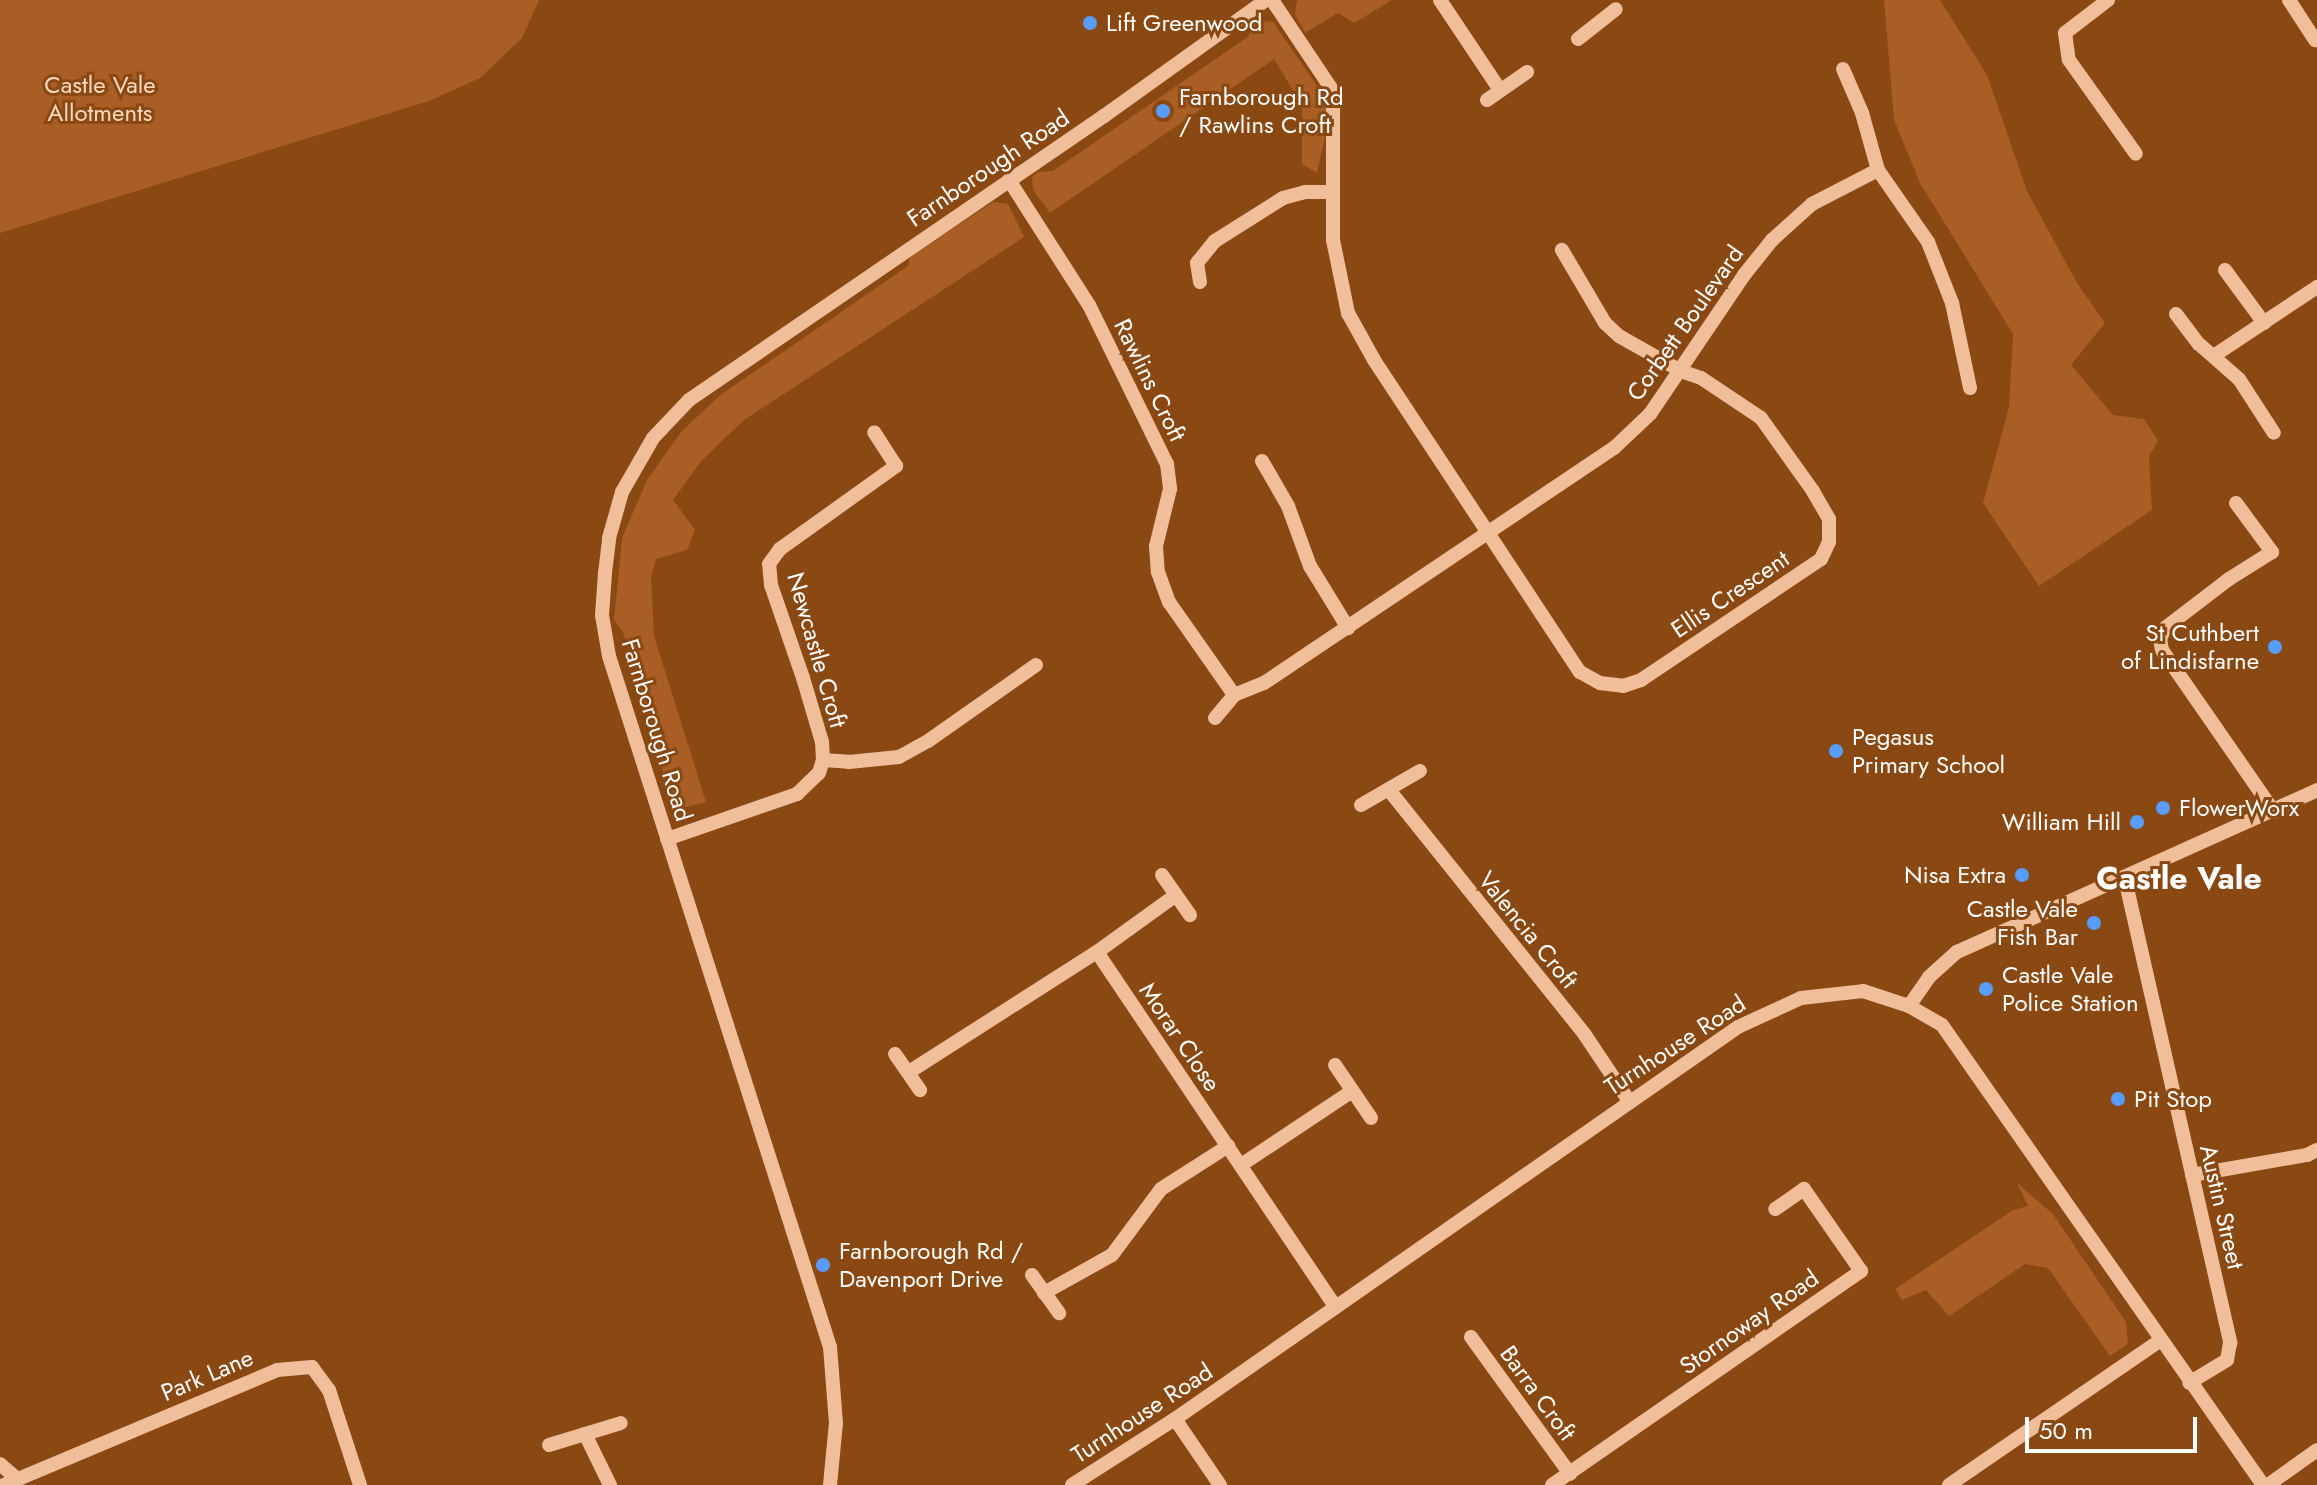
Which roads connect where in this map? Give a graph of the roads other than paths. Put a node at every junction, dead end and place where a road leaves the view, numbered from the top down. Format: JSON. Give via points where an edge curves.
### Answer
{"nodes":[{"id":1,"x":1266,"y":0,"type":"edge"},
{"id":2,"x":1272,"y":0,"type":"edge"},
{"id":3,"x":1440,"y":0,"type":"edge"},
{"id":4,"x":1600,"y":0,"type":"edge"},
{"id":5,"x":2108,"y":0,"type":"edge"},
{"id":6,"x":2289,"y":0,"type":"edge"},
{"id":7,"x":2075,"y":3,"type":"dead end"},
{"id":8,"x":2085,"y":15,"type":"junction"},
{"id":9,"x":1578,"y":39,"type":"dead end"},
{"id":10,"x":2315,"y":40,"type":"edge"},
{"id":11,"x":1843,"y":69,"type":"dead end"},
{"id":12,"x":1527,"y":72,"type":"dead end"},
{"id":13,"x":1500,"y":90,"type":"junction"},
{"id":14,"x":1487,"y":100,"type":"dead end"},
{"id":15,"x":2136,"y":154,"type":"dead end"},
{"id":16,"x":1878,"y":170,"type":"junction"},
{"id":17,"x":1009,"y":180,"type":"junction"},
{"id":18,"x":1331,"y":192,"type":"junction"},
{"id":19,"x":1562,"y":250,"type":"dead end"},
{"id":20,"x":2225,"y":270,"type":"dead end"},
{"id":21,"x":1200,"y":282,"type":"dead end"},
{"id":22,"x":2317,"y":287,"type":"edge"},
{"id":23,"x":2176,"y":314,"type":"dead end"},
{"id":24,"x":2264,"y":323,"type":"junction"},
{"id":25,"x":2215,"y":355,"type":"junction"},
{"id":26,"x":1681,"y":371,"type":"junction"},
{"id":27,"x":1970,"y":388,"type":"dead end"},
{"id":28,"x":874,"y":432,"type":"dead end"},
{"id":29,"x":2274,"y":433,"type":"dead end"},
{"id":30,"x":1262,"y":461,"type":"dead end"},
{"id":31,"x":2236,"y":503,"type":"dead end"},
{"id":32,"x":1490,"y":533,"type":"junction"},
{"id":33,"x":1348,"y":628,"type":"junction"},
{"id":34,"x":1036,"y":665,"type":"dead end"},
{"id":35,"x":1234,"y":695,"type":"junction"},
{"id":36,"x":1215,"y":718,"type":"dead end"},
{"id":37,"x":823,"y":760,"type":"junction"},
{"id":38,"x":1420,"y":771,"type":"dead end"},
{"id":39,"x":1389,"y":790,"type":"junction"},
{"id":40,"x":2317,"y":790,"type":"edge"},
{"id":41,"x":1361,"y":805,"type":"dead end"},
{"id":42,"x":2274,"y":812,"type":"junction"},
{"id":43,"x":667,"y":839,"type":"junction"},
{"id":44,"x":1162,"y":875,"type":"dead end"},
{"id":45,"x":2125,"y":879,"type":"junction"},
{"id":46,"x":1176,"y":895,"type":"junction"},
{"id":47,"x":1190,"y":915,"type":"dead end"},
{"id":48,"x":1097,"y":952,"type":"junction"},
{"id":49,"x":1909,"y":1006,"type":"junction"},
{"id":50,"x":895,"y":1054,"type":"dead end"},
{"id":51,"x":1335,"y":1065,"type":"dead end"},
{"id":52,"x":909,"y":1072,"type":"junction"},
{"id":53,"x":920,"y":1090,"type":"dead end"},
{"id":54,"x":1351,"y":1092,"type":"junction"},
{"id":55,"x":1629,"y":1101,"type":"junction"},
{"id":56,"x":1371,"y":1118,"type":"dead end"},
{"id":57,"x":1228,"y":1146,"type":"junction"},
{"id":58,"x":2317,"y":1150,"type":"edge"},
{"id":59,"x":1241,"y":1165,"type":"junction"},
{"id":60,"x":2192,"y":1175,"type":"junction"},
{"id":61,"x":1775,"y":1209,"type":"dead end"},
{"id":62,"x":1032,"y":1275,"type":"dead end"},
{"id":63,"x":1044,"y":1293,"type":"junction"},
{"id":64,"x":1336,"y":1307,"type":"junction"},
{"id":65,"x":1059,"y":1313,"type":"dead end"},
{"id":66,"x":1471,"y":1337,"type":"dead end"},
{"id":67,"x":2159,"y":1341,"type":"junction"},
{"id":68,"x":2189,"y":1383,"type":"junction"},
{"id":69,"x":1175,"y":1419,"type":"junction"},
{"id":70,"x":621,"y":1423,"type":"dead end"},
{"id":71,"x":585,"y":1434,"type":"junction"},
{"id":72,"x":549,"y":1445,"type":"dead end"},
{"id":73,"x":2317,"y":1450,"type":"edge"},
{"id":74,"x":0,"y":1464,"type":"edge"},
{"id":75,"x":1570,"y":1474,"type":"junction"},
{"id":76,"x":10,"y":1482,"type":"edge"},
{"id":77,"x":360,"y":1485,"type":"edge"},
{"id":78,"x":610,"y":1485,"type":"edge"},
{"id":79,"x":830,"y":1485,"type":"edge"},
{"id":80,"x":1072,"y":1485,"type":"edge"},
{"id":81,"x":1220,"y":1485,"type":"edge"},
{"id":82,"x":1552,"y":1485,"type":"edge"},
{"id":83,"x":1949,"y":1485,"type":"edge"},
{"id":84,"x":2265,"y":1485,"type":"edge"}],
"edges":[{"from":1,"to":17,"type":"street","name":"Farnborough Road"},
{"from":2,"to":18,"type":"street","via":[[1333,91]]},
{"from":3,"to":13,"type":"street"},
{"from":4,"to":9,"type":"street","via":[[1612,12]]},
{"from":5,"to":8,"type":"street"},
{"from":6,"to":10,"type":"street"},
{"from":7,"to":8,"type":"street"},
{"from":8,"to":15,"type":"street","via":[[2065,33],[2069,60]]},
{"from":11,"to":16,"type":"street"},
{"from":12,"to":13,"type":"street"},
{"from":13,"to":14,"type":"street"},
{"from":16,"to":26,"type":"street","name":"Corbett Boulevard","via":[[1812,204],[1772,240]]},
{"from":16,"to":27,"type":"street","via":[[1928,242],[1952,303]]},
{"from":17,"to":35,"type":"street","name":"Rawlins Croft","via":[[1089,305],[1167,464],[1170,489],[1156,546],[1158,572],[1169,602]]},
{"from":17,"to":43,"type":"street","name":"Farnborough Road","via":[[689,400],[653,438],[622,492],[609,538],[602,615],[609,656]]},
{"from":18,"to":21,"type":"street","via":[[1283,198],[1215,241],[1197,263]]},
{"from":18,"to":32,"type":"street","via":[[1339,278],[1348,313],[1368,335],[1374,360]]},
{"from":19,"to":26,"type":"street","via":[[1605,323]]},
{"from":20,"to":24,"type":"street"},
{"from":22,"to":24,"type":"street"},
{"from":23,"to":25,"type":"street","via":[[2199,344]]},
{"from":24,"to":25,"type":"street"},
{"from":25,"to":29,"type":"street","via":[[2239,379]]},
{"from":26,"to":32,"type":"street","name":"Corbett Boulevard","via":[[1650,414],[1614,448]]},
{"from":26,"to":32,"type":"street","name":"Ellis Crescent","via":[[1701,378],[1761,418],[1829,519],[1829,542],[1821,559],[1641,680],[1623,686],[1600,683],[1580,672]]},
{"from":28,"to":37,"type":"street","name":"Newcastle Croft","via":[[896,466],[780,549],[769,564]]},
{"from":30,"to":33,"type":"street","via":[[1288,506],[1310,566]]},
{"from":31,"to":42,"type":"street","via":[[2272,552],[2165,628],[2160,639],[2162,650]]},
{"from":32,"to":33,"type":"street","name":"Corbett Boulevard"},
{"from":33,"to":35,"type":"street","name":"Corbett Boulevard","via":[[1264,683]]},
{"from":34,"to":37,"type":"street","via":[[899,757]]},
{"from":35,"to":36,"type":"street"},
{"from":37,"to":43,"type":"street","via":[[819,773],[797,794]]},
{"from":38,"to":39,"type":"street"},
{"from":39,"to":41,"type":"street"},
{"from":39,"to":55,"type":"street","name":"Valencia Croft","via":[[1585,1035]]},
{"from":40,"to":42,"type":"street"},
{"from":42,"to":45,"type":"street"},
{"from":43,"to":79,"type":"street","name":"Farnborough Road","via":[[830,1347],[836,1423]]},
{"from":44,"to":46,"type":"street"},
{"from":45,"to":49,"type":"street","via":[[1957,952],[1929,977]]},
{"from":45,"to":60,"type":"street","name":"Austin Street"},
{"from":46,"to":47,"type":"street"},
{"from":46,"to":48,"type":"street"},
{"from":48,"to":52,"type":"street"},
{"from":48,"to":57,"type":"street","name":"Morar Close"},
{"from":49,"to":55,"type":"street","name":"Turnhouse Road","via":[[1863,991],[1801,998],[1738,1027]]},
{"from":49,"to":67,"type":"street","name":"Turnhouse Road","via":[[1942,1025]]},
{"from":50,"to":52,"type":"street"},
{"from":51,"to":54,"type":"street"},
{"from":52,"to":53,"type":"street"},
{"from":54,"to":56,"type":"street"},
{"from":54,"to":59,"type":"street"},
{"from":55,"to":64,"type":"street","name":"Turnhouse Road"},
{"from":57,"to":59,"type":"street","name":"Morar Close"},
{"from":57,"to":63,"type":"street","via":[[1161,1189],[1112,1255]]},
{"from":58,"to":60,"type":"street"},
{"from":59,"to":64,"type":"street","name":"Morar Close"},
{"from":60,"to":68,"type":"street","name":"Austin Street","via":[[2230,1343],[2227,1360]]},
{"from":61,"to":75,"type":"street","name":"Stornoway Road","via":[[1804,1189],[1861,1271]]},
{"from":62,"to":63,"type":"street"},
{"from":63,"to":65,"type":"street"},
{"from":64,"to":69,"type":"street","name":"Turnhouse Road"},
{"from":66,"to":75,"type":"street","name":"Barra Croft"},
{"from":67,"to":68,"type":"street","name":"Turnhouse Road"},
{"from":67,"to":83,"type":"street"},
{"from":68,"to":84,"type":"street","name":"Turnhouse Road"},
{"from":69,"to":80,"type":"street","name":"Turnhouse Road"},
{"from":69,"to":81,"type":"street"},
{"from":70,"to":71,"type":"street"},
{"from":71,"to":72,"type":"street"},
{"from":71,"to":78,"type":"street"},
{"from":73,"to":84,"type":"street"},
{"from":74,"to":76,"type":"street"},
{"from":75,"to":82,"type":"street","name":"Stornoway Road"},
{"from":76,"to":77,"type":"street","name":"Park Lane","via":[[277,1370],[312,1367],[329,1390]]}]}
